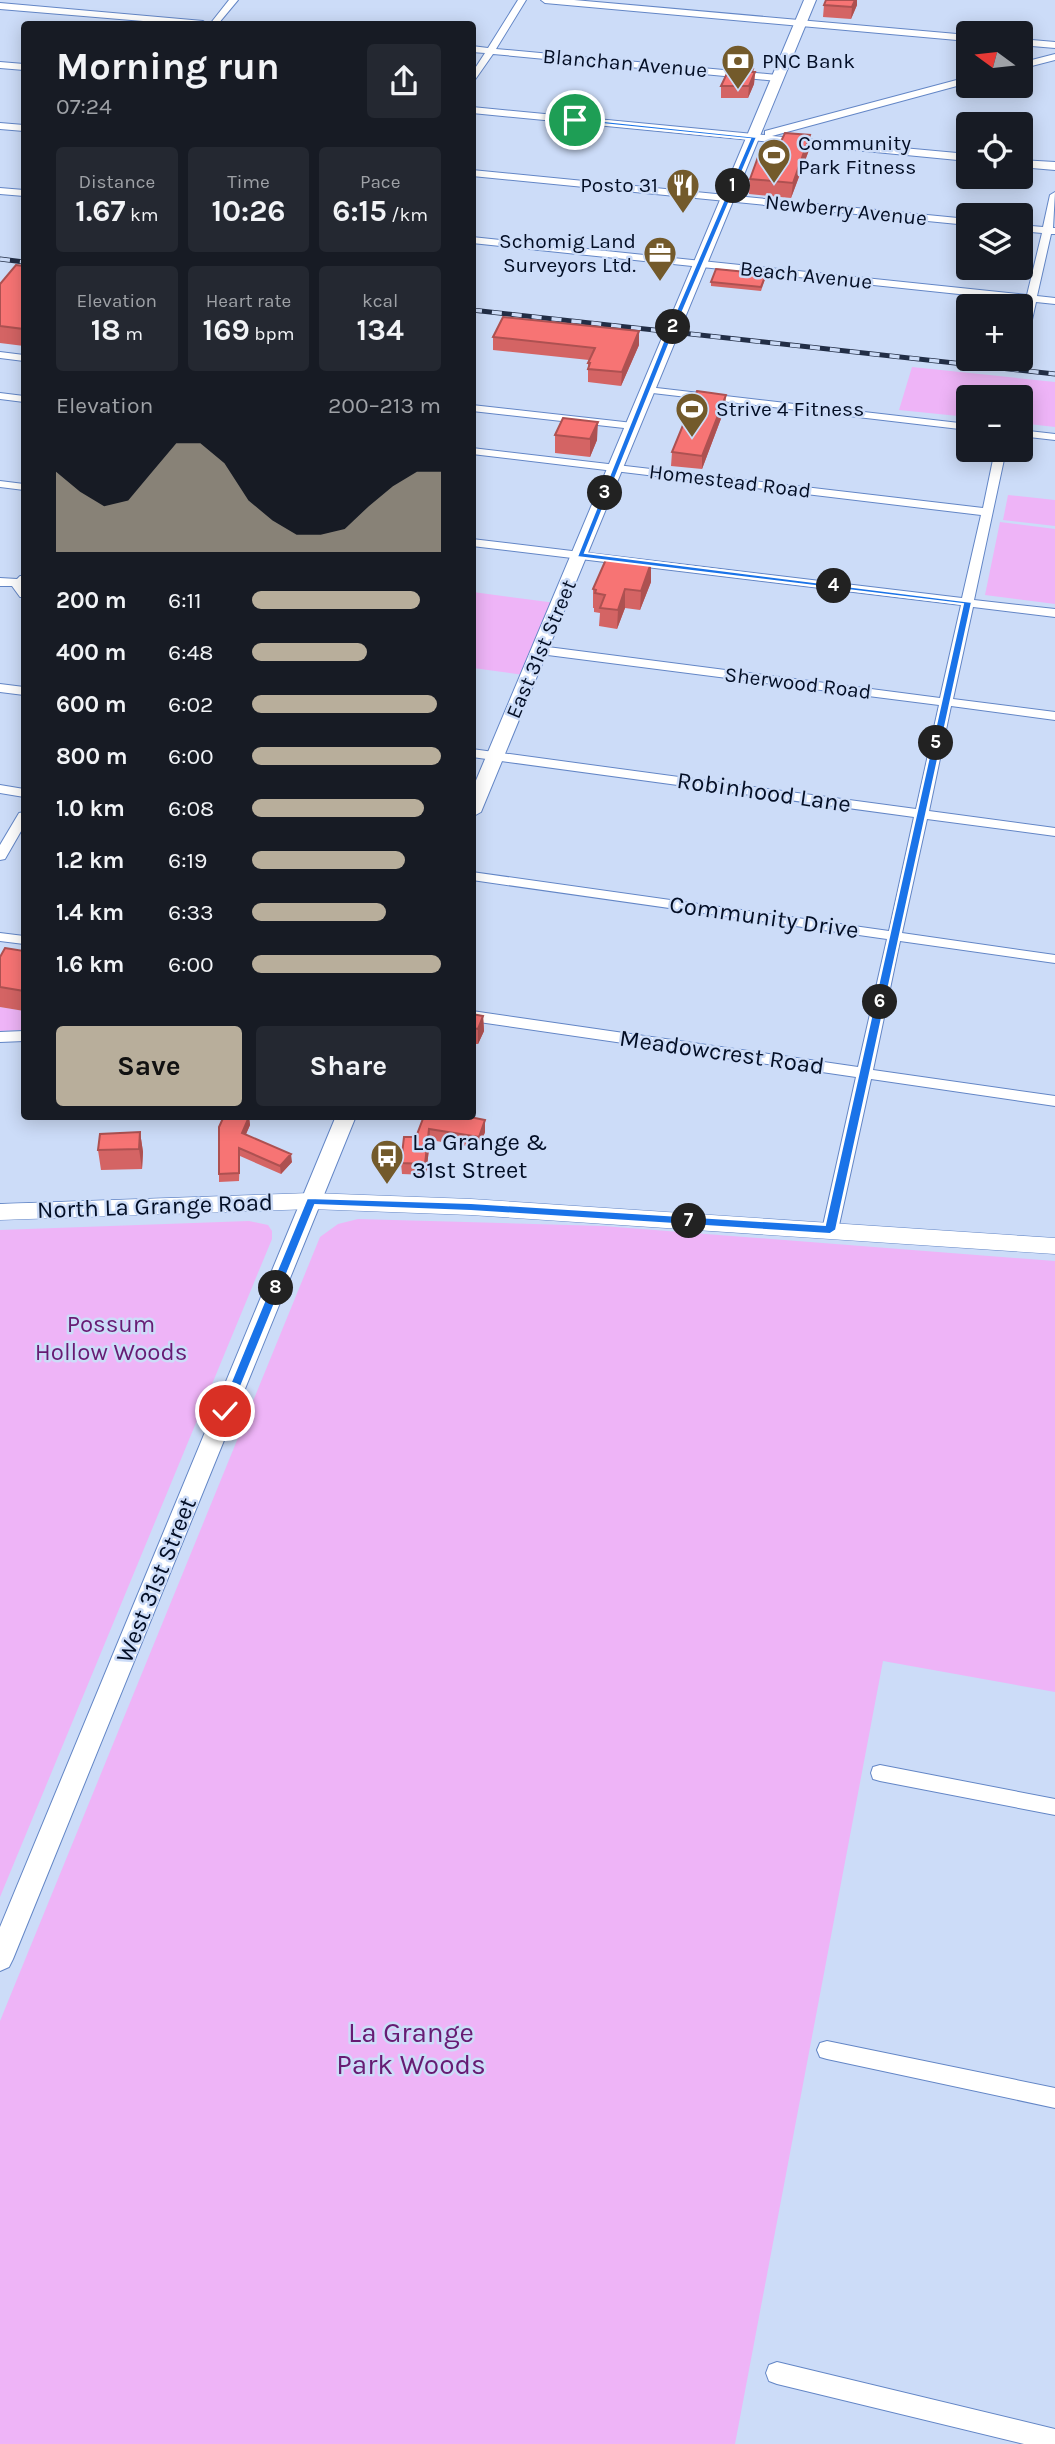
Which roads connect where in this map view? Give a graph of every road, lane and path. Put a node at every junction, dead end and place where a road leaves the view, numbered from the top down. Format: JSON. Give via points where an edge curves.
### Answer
{"nodes":[{"id":1,"x":234,"y":0,"type":"edge"},
{"id":2,"x":522,"y":0,"type":"edge"},
{"id":3,"x":545,"y":0,"type":"edge"},
{"id":4,"x":810,"y":0,"type":"edge"},
{"id":5,"x":0,"y":6,"type":"edge"},
{"id":6,"x":169,"y":21,"type":"edge"},
{"id":7,"x":216,"y":21,"type":"edge"},
{"id":8,"x":800,"y":23,"type":"junction"},
{"id":9,"x":956,"y":36,"type":"edge"},
{"id":10,"x":1033,"y":43,"type":"edge"},
{"id":11,"x":1055,"y":45,"type":"edge"},
{"id":12,"x":476,"y":49,"type":"edge"},
{"id":13,"x":491,"y":51,"type":"junction"},
{"id":14,"x":1055,"y":57,"type":"edge"},
{"id":15,"x":1033,"y":63,"type":"edge"},
{"id":16,"x":0,"y":65,"type":"edge"},
{"id":17,"x":21,"y":67,"type":"edge"},
{"id":18,"x":476,"y":75,"type":"edge"},
{"id":19,"x":777,"y":78,"type":"junction"},
{"id":20,"x":956,"y":83,"type":"edge"},
{"id":21,"x":476,"y":110,"type":"edge"},
{"id":22,"x":0,"y":126,"type":"edge"},
{"id":23,"x":21,"y":128,"type":"edge"},
{"id":24,"x":754,"y":137,"type":"junction"},
{"id":25,"x":956,"y":157,"type":"edge"},
{"id":26,"x":1033,"y":164,"type":"edge"},
{"id":27,"x":1055,"y":166,"type":"edge"},
{"id":28,"x":476,"y":173,"type":"edge"},
{"id":29,"x":0,"y":191,"type":"edge"},
{"id":30,"x":21,"y":193,"type":"edge"},
{"id":31,"x":1055,"y":195,"type":"edge"},
{"id":32,"x":727,"y":198,"type":"junction"},
{"id":33,"x":956,"y":221,"type":"edge"},
{"id":34,"x":1033,"y":229,"type":"edge"},
{"id":35,"x":1051,"y":231,"type":"edge"},
{"id":36,"x":476,"y":240,"type":"edge"},
{"id":37,"x":699,"y":264,"type":"junction"},
{"id":38,"x":993,"y":294,"type":"edge"},
{"id":39,"x":1033,"y":294,"type":"edge"},
{"id":40,"x":1033,"y":298,"type":"edge"},
{"id":41,"x":1055,"y":301,"type":"edge"},
{"id":42,"x":0,"y":355,"type":"edge"},
{"id":43,"x":21,"y":358,"type":"edge"},
{"id":44,"x":648,"y":390,"type":"junction"},
{"id":45,"x":0,"y":396,"type":"edge"},
{"id":46,"x":21,"y":399,"type":"edge"},
{"id":47,"x":476,"y":408,"type":"edge"},
{"id":48,"x":633,"y":426,"type":"junction"},
{"id":49,"x":956,"y":426,"type":"edge"},
{"id":50,"x":1033,"y":434,"type":"edge"},
{"id":51,"x":1055,"y":437,"type":"edge"},
{"id":52,"x":476,"y":451,"type":"edge"},
{"id":53,"x":998,"y":462,"type":"edge"},
{"id":54,"x":615,"y":468,"type":"junction"},
{"id":55,"x":0,"y":484,"type":"edge"},
{"id":56,"x":21,"y":487,"type":"edge"},
{"id":57,"x":988,"y":512,"type":"junction"},
{"id":58,"x":476,"y":542,"type":"edge"},
{"id":59,"x":580,"y":555,"type":"junction"},
{"id":60,"x":0,"y":582,"type":"edge"},
{"id":61,"x":21,"y":586,"type":"edge"},
{"id":62,"x":968,"y":602,"type":"junction"},
{"id":63,"x":1055,"y":613,"type":"edge"},
{"id":64,"x":540,"y":650,"type":"junction"},
{"id":65,"x":0,"y":688,"type":"edge"},
{"id":66,"x":21,"y":691,"type":"edge"},
{"id":67,"x":945,"y":702,"type":"junction"},
{"id":68,"x":1055,"y":716,"type":"edge"},
{"id":69,"x":476,"y":754,"type":"edge"},
{"id":70,"x":496,"y":756,"type":"junction"},
{"id":71,"x":0,"y":789,"type":"edge"},
{"id":72,"x":21,"y":792,"type":"edge"},
{"id":73,"x":476,"y":803,"type":"edge"},
{"id":74,"x":920,"y":813,"type":"junction"},
{"id":75,"x":21,"y":821,"type":"edge"},
{"id":76,"x":1055,"y":832,"type":"edge"},
{"id":77,"x":0,"y":856,"type":"edge"},
{"id":78,"x":476,"y":877,"type":"edge"},
{"id":79,"x":894,"y":936,"type":"junction"},
{"id":80,"x":0,"y":937,"type":"edge"},
{"id":81,"x":21,"y":940,"type":"edge"},
{"id":82,"x":1055,"y":959,"type":"edge"},
{"id":83,"x":476,"y":1017,"type":"edge"},
{"id":84,"x":21,"y":1036,"type":"edge"},
{"id":85,"x":0,"y":1037,"type":"edge"},
{"id":86,"x":865,"y":1072,"type":"junction"},
{"id":87,"x":1055,"y":1101,"type":"edge"},
{"id":88,"x":344,"y":1120,"type":"edge"},
{"id":89,"x":311,"y":1201,"type":"junction"},
{"id":90,"x":0,"y":1212,"type":"edge"},
{"id":91,"x":830,"y":1230,"type":"junction"},
{"id":92,"x":1055,"y":1245,"type":"edge"},
{"id":93,"x":880,"y":1773,"type":"dead end"},
{"id":94,"x":1055,"y":1807,"type":"edge"},
{"id":95,"x":0,"y":1959,"type":"edge"},
{"id":96,"x":827,"y":2050,"type":"dead end"},
{"id":97,"x":1055,"y":2098,"type":"edge"},
{"id":98,"x":777,"y":2373,"type":"dead end"},
{"id":99,"x":1055,"y":2440,"type":"edge"}],
"edges":[{"from":1,"to":7,"type":"street"},
{"from":2,"to":13,"type":"street"},
{"from":3,"to":8,"type":"street"},
{"from":4,"to":8,"type":"main road","name":"East 31st Street"},
{"from":5,"to":6,"type":"street"},
{"from":8,"to":9,"type":"street"},
{"from":8,"to":19,"type":"main road","name":"East 31st Street"},
{"from":10,"to":11,"type":"street"},
{"from":12,"to":13,"type":"street","name":"Blanchan Avenue"},
{"from":13,"to":18,"type":"street"},
{"from":13,"to":19,"type":"street","name":"Blanchan Avenue"},
{"from":14,"to":15,"type":"street"},
{"from":16,"to":17,"type":"street"},
{"from":19,"to":24,"type":"main road","name":"East 31st Street"},
{"from":20,"to":24,"type":"street"},
{"from":21,"to":24,"type":"street"},
{"from":22,"to":23,"type":"street"},
{"from":24,"to":25,"type":"street"},
{"from":24,"to":32,"type":"main road","name":"East 31st Street"},
{"from":26,"to":27,"type":"street"},
{"from":28,"to":32,"type":"street","name":"Newberry Avenue"},
{"from":29,"to":30,"type":"street"},
{"from":31,"to":35,"type":"street"},
{"from":32,"to":33,"type":"street","name":"Newberry Avenue"},
{"from":32,"to":37,"type":"main road","name":"East 31st Street"},
{"from":34,"to":35,"type":"street"},
{"from":35,"to":39,"type":"street"},
{"from":36,"to":37,"type":"street","name":"Beach Avenue"},
{"from":37,"to":38,"type":"street","name":"Beach Avenue"},
{"from":37,"to":44,"type":"main road","name":"East 31st Street"},
{"from":40,"to":41,"type":"street","name":"Beach Avenue"},
{"from":42,"to":43,"type":"street"},
{"from":44,"to":48,"type":"main road","name":"East 31st Street"},
{"from":44,"to":49,"type":"street"},
{"from":45,"to":46,"type":"street"},
{"from":47,"to":48,"type":"street"},
{"from":48,"to":54,"type":"main road","name":"East 31st Street"},
{"from":50,"to":51,"type":"street"},
{"from":52,"to":54,"type":"street","name":"Homestead Road"},
{"from":53,"to":57,"type":"street"},
{"from":54,"to":57,"type":"street","name":"Homestead Road"},
{"from":54,"to":59,"type":"main road","name":"East 31st Street"},
{"from":55,"to":56,"type":"street"},
{"from":57,"to":62,"type":"street"},
{"from":58,"to":59,"type":"street"},
{"from":59,"to":62,"type":"street"},
{"from":59,"to":64,"type":"main road","name":"East 31st Street"},
{"from":60,"to":61,"type":"street"},
{"from":62,"to":63,"type":"street"},
{"from":62,"to":67,"type":"street"},
{"from":64,"to":67,"type":"street","name":"Sherwood Road"},
{"from":64,"to":70,"type":"main road","name":"East 31st Street"},
{"from":65,"to":66,"type":"street"},
{"from":67,"to":68,"type":"street","name":"Sherwood Road"},
{"from":67,"to":74,"type":"street"},
{"from":69,"to":70,"type":"street","name":"Robinhood Lane"},
{"from":70,"to":73,"type":"main road","name":"East 31st Street"},
{"from":70,"to":74,"type":"street","name":"Robinhood Lane"},
{"from":71,"to":72,"type":"street"},
{"from":74,"to":76,"type":"street","name":"Robinhood Lane"},
{"from":74,"to":79,"type":"street"},
{"from":75,"to":77,"type":"street"},
{"from":78,"to":79,"type":"street","name":"Community Drive"},
{"from":79,"to":82,"type":"street","name":"Community Drive"},
{"from":79,"to":86,"type":"street"},
{"from":80,"to":81,"type":"street"},
{"from":83,"to":86,"type":"street","name":"Meadowcrest Road"},
{"from":84,"to":85,"type":"street"},
{"from":86,"to":87,"type":"street","name":"Meadowcrest Road"},
{"from":86,"to":91,"type":"street"},
{"from":88,"to":89,"type":"main road"},
{"from":89,"to":90,"type":"main road","name":"North La Grange Road"},
{"from":89,"to":91,"type":"main road","name":"North La Grange Road"},
{"from":89,"to":95,"type":"main road","name":"West 31st Street"},
{"from":91,"to":92,"type":"main road"},
{"from":93,"to":94,"type":"street"},
{"from":96,"to":97,"type":"street"},
{"from":98,"to":99,"type":"street"}]}
